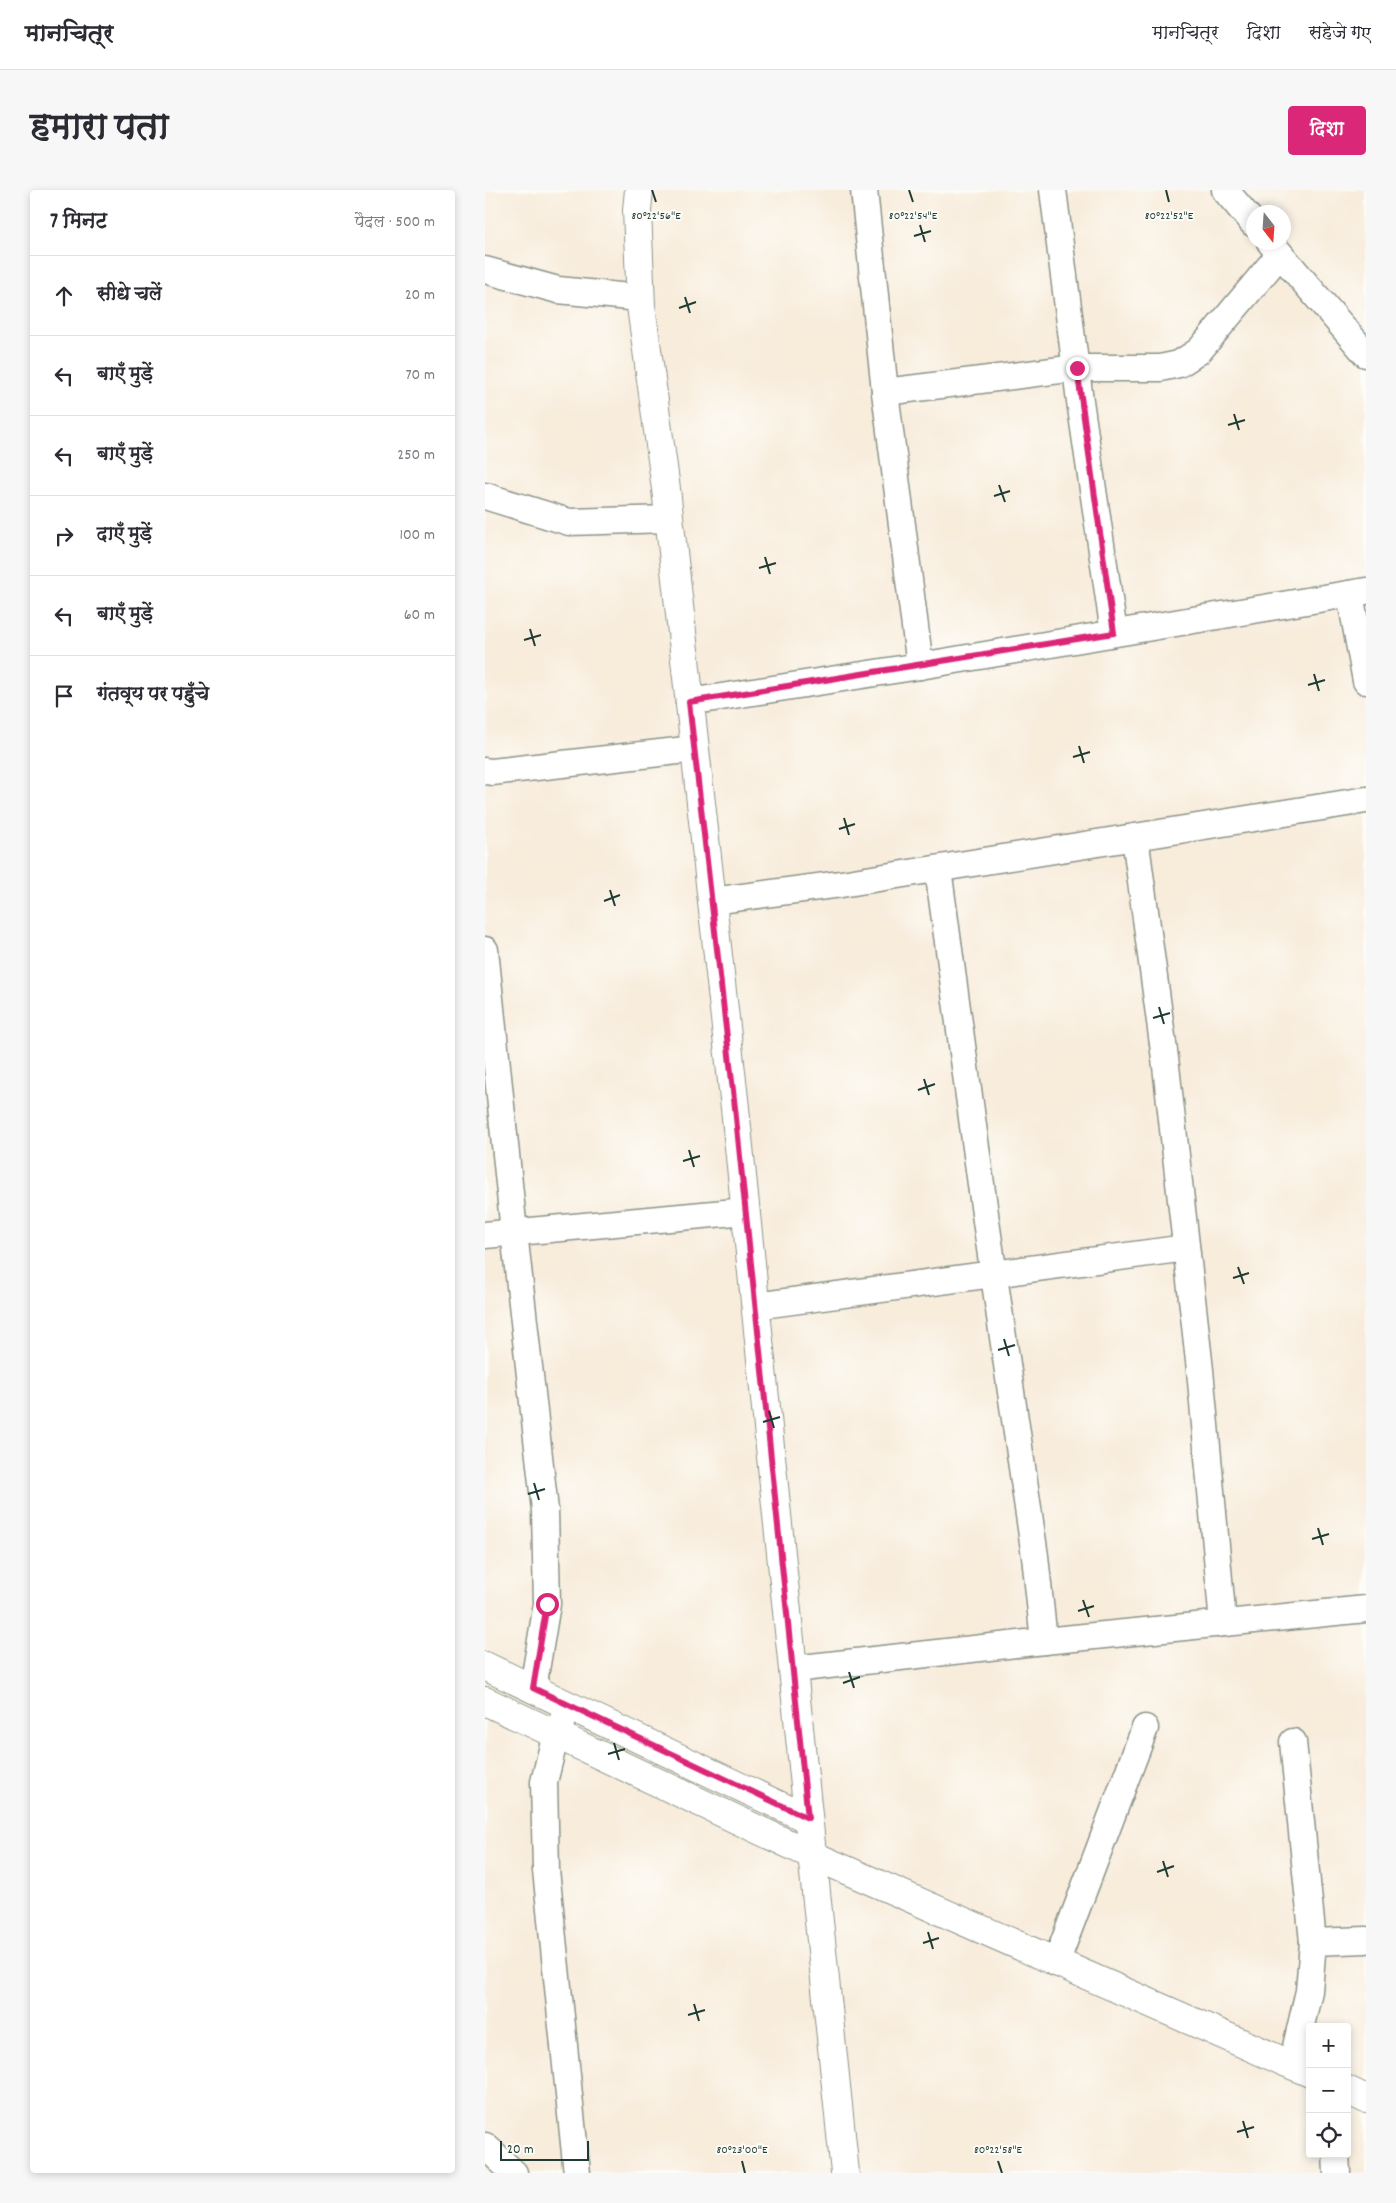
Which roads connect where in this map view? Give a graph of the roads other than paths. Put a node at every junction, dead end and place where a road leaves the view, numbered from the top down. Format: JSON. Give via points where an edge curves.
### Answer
{"nodes":[{"id":1,"x":639,"y":190,"type":"edge"},
{"id":2,"x":863,"y":190,"type":"edge"},
{"id":3,"x":1053,"y":190,"type":"edge"},
{"id":4,"x":1225,"y":190,"type":"edge"},
{"id":5,"x":1246,"y":215,"type":"edge"},
{"id":6,"x":1274,"y":250,"type":"edge"},
{"id":7,"x":1277,"y":250,"type":"edge"},
{"id":8,"x":485,"y":270,"type":"edge"},
{"id":9,"x":640,"y":298,"type":"junction"},
{"id":10,"x":1366,"y":354,"type":"edge"},
{"id":11,"x":1077,"y":368,"type":"junction"},
{"id":12,"x":885,"y":392,"type":"junction"},
{"id":13,"x":485,"y":496,"type":"edge"},
{"id":14,"x":669,"y":519,"type":"junction"},
{"id":15,"x":1358,"y":593,"type":"edge"},
{"id":16,"x":1114,"y":633,"type":"junction"},
{"id":17,"x":920,"y":666,"type":"junction"},
{"id":18,"x":1366,"y":681,"type":"edge"},
{"id":19,"x":689,"y":702,"type":"junction"},
{"id":20,"x":695,"y":749,"type":"junction"},
{"id":21,"x":485,"y":771,"type":"edge"},
{"id":22,"x":1366,"y":800,"type":"edge"},
{"id":23,"x":1135,"y":837,"type":"junction"},
{"id":24,"x":939,"y":869,"type":"junction"},
{"id":25,"x":712,"y":901,"type":"junction"},
{"id":26,"x":485,"y":950,"type":"edge"},
{"id":27,"x":488,"y":1005,"type":"edge"},
{"id":28,"x":490,"y":1042,"type":"edge"},
{"id":29,"x":745,"y":1211,"type":"junction"},
{"id":30,"x":514,"y":1232,"type":"junction"},
{"id":31,"x":485,"y":1235,"type":"edge"},
{"id":32,"x":1186,"y":1248,"type":"junction"},
{"id":33,"x":994,"y":1274,"type":"junction"},
{"id":34,"x":755,"y":1306,"type":"junction"},
{"id":35,"x":1366,"y":1609,"type":"edge"},
{"id":36,"x":1223,"y":1624,"type":"junction"},
{"id":37,"x":1044,"y":1641,"type":"junction"},
{"id":38,"x":485,"y":1666,"type":"edge"},
{"id":39,"x":793,"y":1669,"type":"junction"},
{"id":40,"x":533,"y":1688,"type":"junction"},
{"id":41,"x":485,"y":1701,"type":"edge"},
{"id":42,"x":569,"y":1706,"type":"junction"},
{"id":43,"x":1145,"y":1728,"type":"dead end"},
{"id":44,"x":556,"y":1734,"type":"junction"},
{"id":45,"x":1293,"y":1742,"type":"dead end"},
{"id":46,"x":808,"y":1818,"type":"junction"},
{"id":47,"x":812,"y":1855,"type":"junction"},
{"id":48,"x":1366,"y":1940,"type":"edge"},
{"id":49,"x":1313,"y":1942,"type":"junction"},
{"id":50,"x":1056,"y":1963,"type":"junction"},
{"id":51,"x":1301,"y":2069,"type":"edge"},
{"id":52,"x":1351,"y":2092,"type":"edge"},
{"id":53,"x":1366,"y":2099,"type":"edge"},
{"id":54,"x":485,"y":2146,"type":"edge"},
{"id":55,"x":1336,"y":2158,"type":"edge"},
{"id":56,"x":514,"y":2173,"type":"edge"},
{"id":57,"x":577,"y":2173,"type":"edge"},
{"id":58,"x":845,"y":2173,"type":"edge"},
{"id":59,"x":1337,"y":2173,"type":"edge"}],
"edges":[{"from":1,"to":9,"type":"street"},
{"from":2,"to":12,"type":"street"},
{"from":3,"to":11,"type":"street"},
{"from":4,"to":5,"type":"street"},
{"from":6,"to":11,"type":"street","via":[[1199,351],[1179,364],[1160,368]]},
{"from":7,"to":10,"type":"street"},
{"from":8,"to":9,"type":"street","via":[[558,290]]},
{"from":9,"to":14,"type":"street"},
{"from":11,"to":12,"type":"street"},
{"from":11,"to":16,"type":"street"},
{"from":12,"to":17,"type":"street"},
{"from":13,"to":14,"type":"street","via":[[569,522]]},
{"from":14,"to":19,"type":"street"},
{"from":15,"to":16,"type":"street"},
{"from":15,"to":18,"type":"street"},
{"from":16,"to":17,"type":"street"},
{"from":17,"to":19,"type":"street"},
{"from":19,"to":20,"type":"street"},
{"from":20,"to":21,"type":"street"},
{"from":20,"to":25,"type":"street"},
{"from":22,"to":23,"type":"street"},
{"from":23,"to":24,"type":"street"},
{"from":23,"to":32,"type":"street","via":[[1166,1066]]},
{"from":24,"to":25,"type":"street"},
{"from":24,"to":33,"type":"street"},
{"from":25,"to":29,"type":"street"},
{"from":26,"to":27,"type":"street"},
{"from":27,"to":28,"type":"street"},
{"from":28,"to":30,"type":"street"},
{"from":29,"to":30,"type":"street"},
{"from":29,"to":34,"type":"street"},
{"from":30,"to":31,"type":"street"},
{"from":30,"to":40,"type":"street","via":[[545,1510],[547,1604]]},
{"from":32,"to":33,"type":"street"},
{"from":32,"to":36,"type":"street"},
{"from":33,"to":34,"type":"street"},
{"from":33,"to":37,"type":"street","via":[[1035,1556]]},
{"from":34,"to":39,"type":"street"},
{"from":35,"to":36,"type":"street"},
{"from":36,"to":37,"type":"street"},
{"from":37,"to":39,"type":"street"},
{"from":38,"to":40,"type":"street"},
{"from":39,"to":46,"type":"street"},
{"from":40,"to":42,"type":"street"},
{"from":41,"to":44,"type":"street"},
{"from":42,"to":44,"type":"street"},
{"from":42,"to":46,"type":"street"},
{"from":43,"to":50,"type":"street"},
{"from":44,"to":47,"type":"street"},
{"from":44,"to":57,"type":"street","via":[[544,1782],[546,1870]]},
{"from":45,"to":49,"type":"street"},
{"from":46,"to":47,"type":"street"},
{"from":47,"to":50,"type":"street"},
{"from":47,"to":58,"type":"street"},
{"from":48,"to":49,"type":"street"},
{"from":49,"to":51,"type":"street"},
{"from":50,"to":51,"type":"street"},
{"from":52,"to":53,"type":"street"},
{"from":54,"to":56,"type":"street"},
{"from":55,"to":59,"type":"street"}]}
